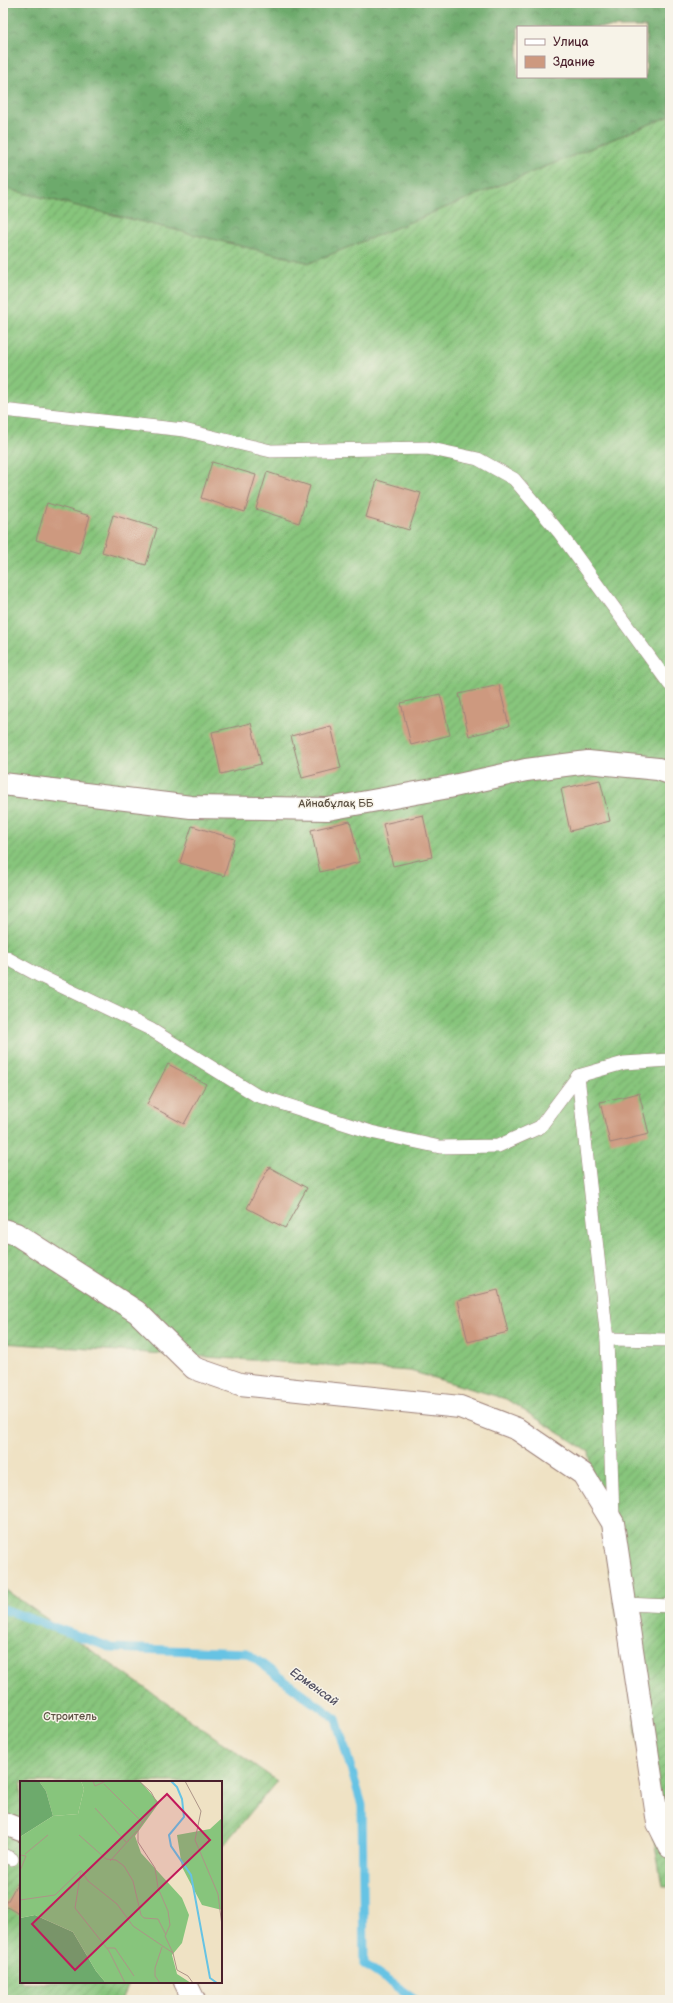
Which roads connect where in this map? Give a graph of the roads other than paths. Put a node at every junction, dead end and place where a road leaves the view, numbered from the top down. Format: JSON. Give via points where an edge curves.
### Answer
{"nodes":[{"id":1,"x":3,"y":410,"type":"edge"},
{"id":2,"x":670,"y":685,"type":"edge"},
{"id":3,"x":670,"y":773,"type":"edge"},
{"id":4,"x":3,"y":784,"type":"edge"},
{"id":5,"x":3,"y":956,"type":"edge"},
{"id":6,"x":670,"y":1060,"type":"edge"},
{"id":7,"x":578,"y":1076,"type":"junction"},
{"id":8,"x":3,"y":1230,"type":"edge"},
{"id":9,"x":607,"y":1339,"type":"junction"},
{"id":10,"x":670,"y":1340,"type":"edge"},
{"id":11,"x":614,"y":1523,"type":"junction"},
{"id":12,"x":626,"y":1604,"type":"junction"},
{"id":13,"x":670,"y":1606,"type":"edge"},
{"id":14,"x":3,"y":1823,"type":"edge"},
{"id":15,"x":20,"y":1830,"type":"edge"},
{"id":16,"x":670,"y":1847,"type":"edge"},
{"id":17,"x":186,"y":1983,"type":"edge"},
{"id":18,"x":194,"y":2000,"type":"edge"}],
"edges":[{"from":1,"to":2,"type":"lane","via":[[184,430],[271,451],[426,448],[478,459],[514,479],[559,532]]},
{"from":3,"to":4,"type":"street","via":[[658,769],[588,762],[526,770],[328,809],[191,807]]},
{"from":5,"to":7,"type":"lane","via":[[150,1029],[256,1096],[371,1132],[440,1147],[498,1146],[540,1127]]},
{"from":6,"to":7,"type":"lane","via":[[624,1063]]},
{"from":7,"to":9,"type":"lane"},
{"from":8,"to":11,"type":"street","via":[[16,1234],[136,1312],[194,1368],[240,1384],[460,1407],[517,1429],[583,1474]]},
{"from":9,"to":10,"type":"lane"},
{"from":9,"to":11,"type":"lane"},
{"from":11,"to":12,"type":"street"},
{"from":12,"to":13,"type":"lane"},
{"from":12,"to":16,"type":"street","via":[[658,1823]]},
{"from":14,"to":15,"type":"street"},
{"from":17,"to":18,"type":"street"}]}
